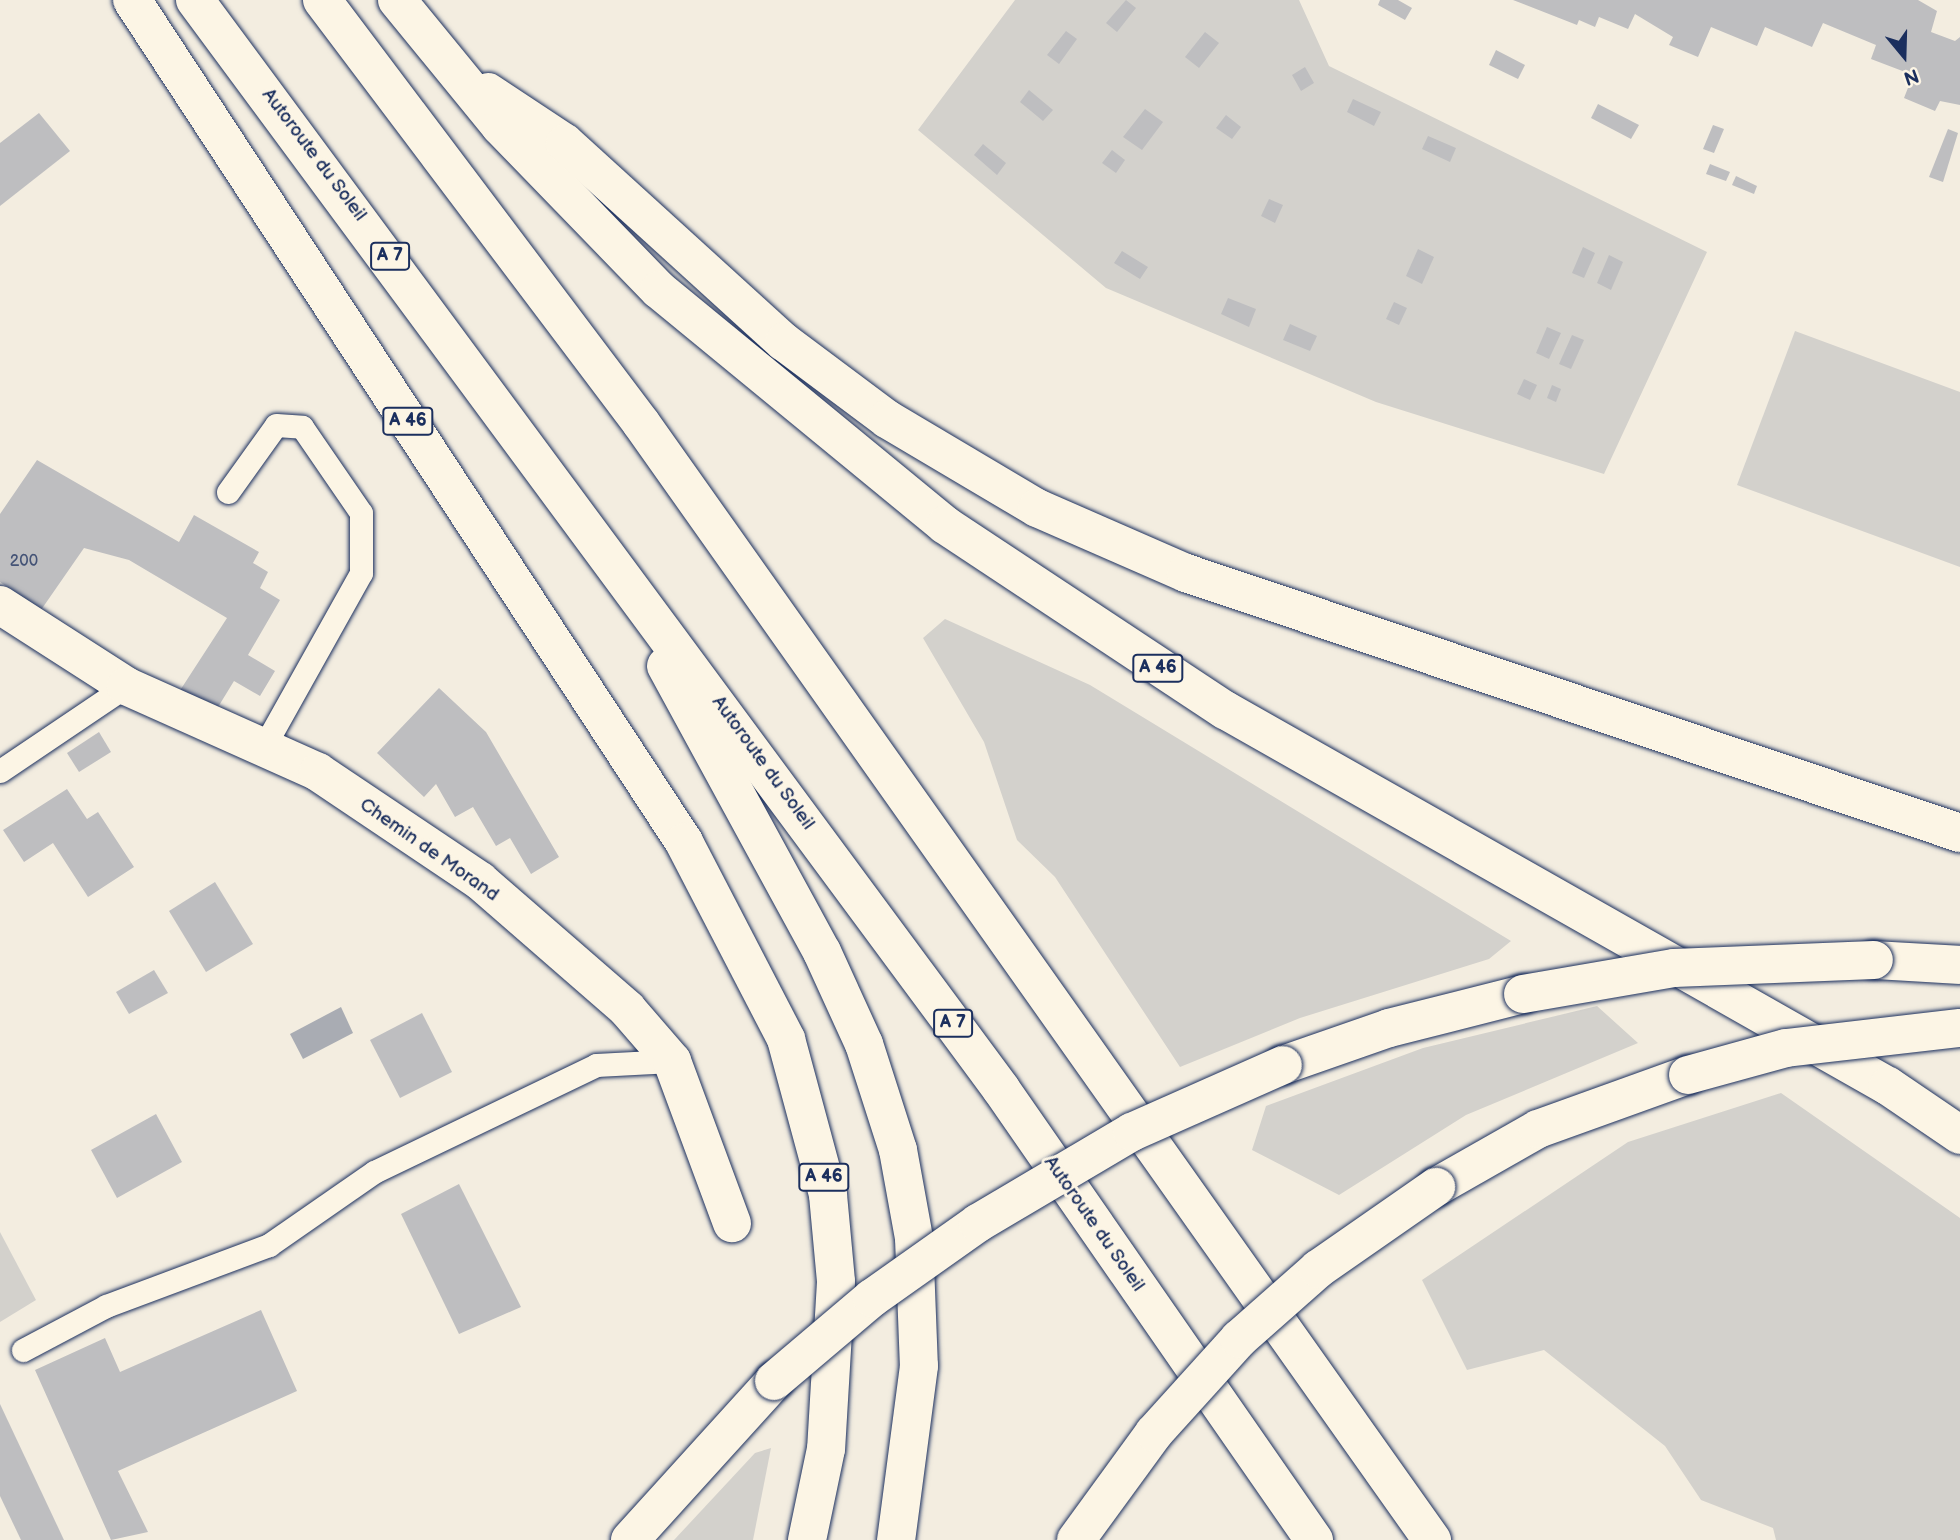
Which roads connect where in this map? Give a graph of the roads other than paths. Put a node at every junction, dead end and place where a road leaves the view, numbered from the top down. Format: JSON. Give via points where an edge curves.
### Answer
{"nodes":[{"id":1,"x":132,"y":0,"type":"edge"},
{"id":2,"x":195,"y":0,"type":"edge"},
{"id":3,"x":322,"y":0,"type":"edge"},
{"id":4,"x":397,"y":0,"type":"edge"},
{"id":5,"x":454,"y":70,"type":"junction"},
{"id":6,"x":228,"y":492,"type":"dead end"},
{"id":7,"x":581,"y":514,"type":"junction"},
{"id":8,"x":0,"y":605,"type":"edge"},
{"id":9,"x":126,"y":686,"type":"junction"},
{"id":10,"x":263,"y":748,"type":"junction"},
{"id":11,"x":0,"y":771,"type":"edge"},
{"id":12,"x":1960,"y":833,"type":"edge"},
{"id":13,"x":1960,"y":965,"type":"edge"},
{"id":14,"x":1960,"y":1028,"type":"edge"},
{"id":15,"x":672,"y":1061,"type":"junction"},
{"id":16,"x":1960,"y":1135,"type":"edge"},
{"id":17,"x":732,"y":1223,"type":"dead end"},
{"id":18,"x":23,"y":1350,"type":"dead end"},
{"id":19,"x":630,"y":1540,"type":"edge"},
{"id":20,"x":807,"y":1540,"type":"edge"},
{"id":21,"x":896,"y":1540,"type":"edge"},
{"id":22,"x":1076,"y":1540,"type":"edge"},
{"id":23,"x":1314,"y":1540,"type":"edge"},
{"id":24,"x":1432,"y":1540,"type":"edge"}],
"edges":[{"from":1,"to":20,"type":"main road","number":"A 46","via":[[684,842],[786,1039],[828,1195],[836,1282],[826,1449]]},
{"from":2,"to":7,"type":"main road","name":"Autoroute du Soleil","number":"A 7"},
{"from":3,"to":24,"type":"main road","via":[[641,423]]},
{"from":4,"to":5,"type":"main road","number":"A 46"},
{"from":5,"to":12,"type":"main road","via":[[565,143],[825,373],[887,419],[1037,508],[1186,573]]},
{"from":5,"to":16,"type":"main road","number":"A 46","via":[[659,290],[860,459],[1014,575],[1236,717],[1888,1086]]},
{"from":6,"to":10,"type":"lane","via":[[276,425],[302,427],[361,513],[361,573]]},
{"from":7,"to":21,"type":"main road","via":[[822,952],[864,1044],[898,1150],[914,1238],[919,1366]]},
{"from":7,"to":23,"type":"main road","name":"Autoroute du Soleil","number":"A 7","via":[[1001,1089]]},
{"from":8,"to":9,"type":"main road","name":"Chemin de Morand"},
{"from":9,"to":10,"type":"main road","name":"Chemin de Morand"},
{"from":9,"to":11,"type":"lane"},
{"from":10,"to":15,"type":"main road","name":"Chemin de Morand","via":[[318,772],[480,881],[627,1009]]},
{"from":13,"to":19,"type":"main road","bridge":true,"via":[[1874,960],[1674,968],[1523,994],[1389,1028],[1283,1065],[1132,1132],[978,1223],[872,1298],[774,1381]]},
{"from":14,"to":22,"type":"main road","bridge":true,"via":[[1786,1048],[1688,1075],[1538,1129],[1436,1187],[1318,1269],[1239,1339],[1154,1433]]},
{"from":15,"to":17,"type":"main road","name":"Chemin de Morand"},
{"from":15,"to":18,"type":"lane","via":[[596,1065],[374,1172],[269,1245],[106,1306]]}]}
